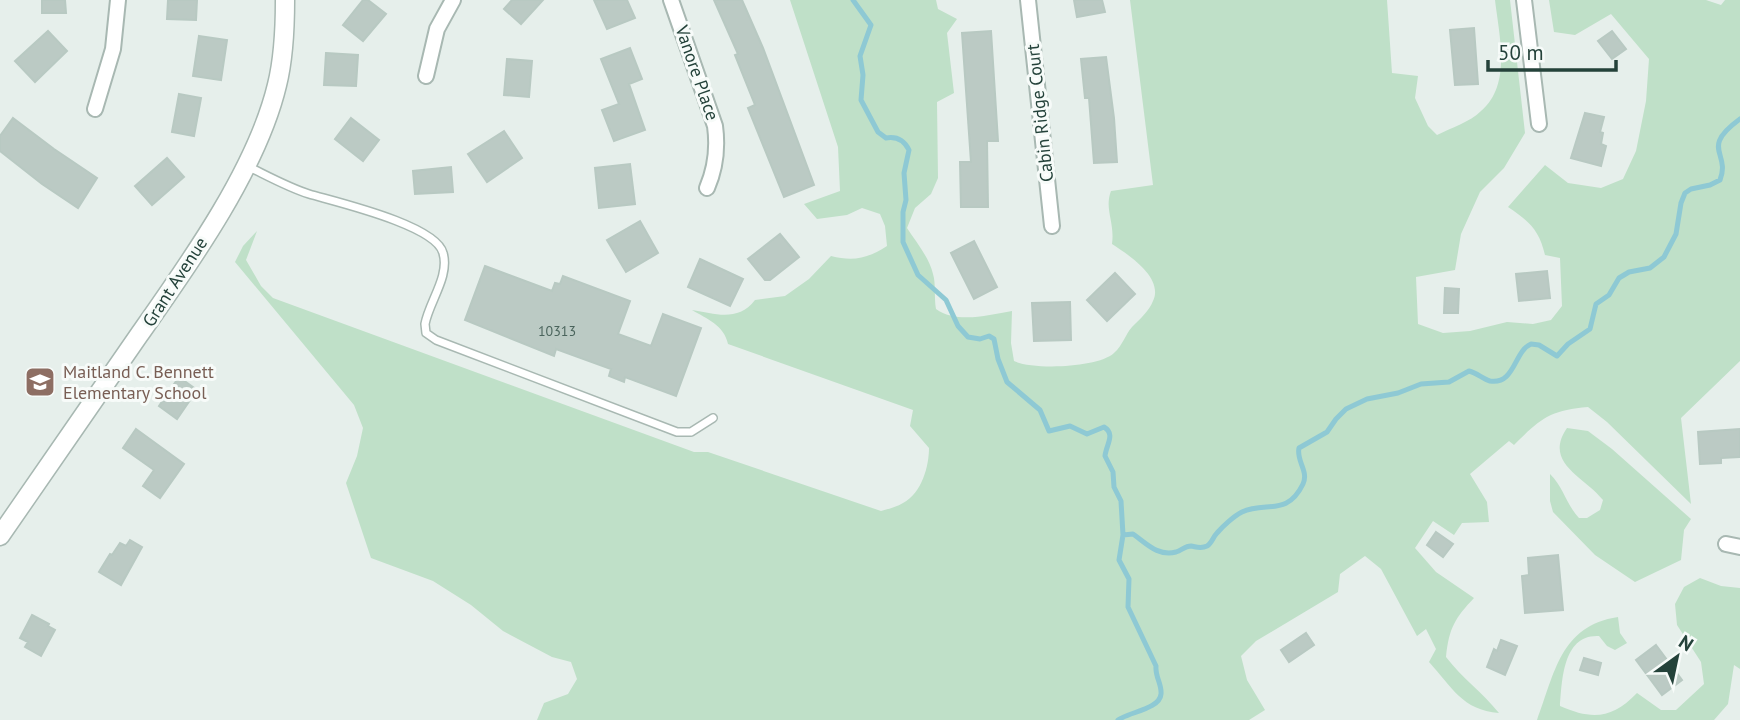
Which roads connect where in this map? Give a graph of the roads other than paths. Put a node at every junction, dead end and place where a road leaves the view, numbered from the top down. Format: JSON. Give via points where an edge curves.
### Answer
{"nodes":[{"id":1,"x":118,"y":0,"type":"edge"},
{"id":2,"x":285,"y":0,"type":"edge"},
{"id":3,"x":453,"y":0,"type":"edge"},
{"id":4,"x":671,"y":0,"type":"edge"},
{"id":5,"x":1028,"y":0,"type":"edge"},
{"id":6,"x":1524,"y":0,"type":"edge"},
{"id":7,"x":426,"y":76,"type":"dead end"},
{"id":8,"x":95,"y":109,"type":"dead end"},
{"id":9,"x":1539,"y":124,"type":"dead end"},
{"id":10,"x":245,"y":165,"type":"junction"},
{"id":11,"x":707,"y":188,"type":"dead end"},
{"id":12,"x":1052,"y":226,"type":"dead end"},
{"id":13,"x":713,"y":418,"type":"dead end"},
{"id":14,"x":0,"y":536,"type":"edge"}],
"edges":[{"from":1,"to":8,"type":"street","via":[[113,49]]},
{"from":2,"to":10,"type":"street","name":"Grant Avenue","via":[[277,85]]},
{"from":3,"to":7,"type":"street","via":[[438,29]]},
{"from":4,"to":11,"type":"street","name":"Vanore Place","via":[[715,126],[716,163]]},
{"from":5,"to":12,"type":"street","name":"Cabin Ridge Court"},
{"from":6,"to":9,"type":"street"},
{"from":10,"to":13,"type":"lane","via":[[309,194],[359,207],[436,240],[444,255],[444,271],[425,324],[426,333],[436,340],[677,432],[691,432]]},
{"from":10,"to":14,"type":"street","name":"Grant Avenue","via":[[180,276]]}]}
